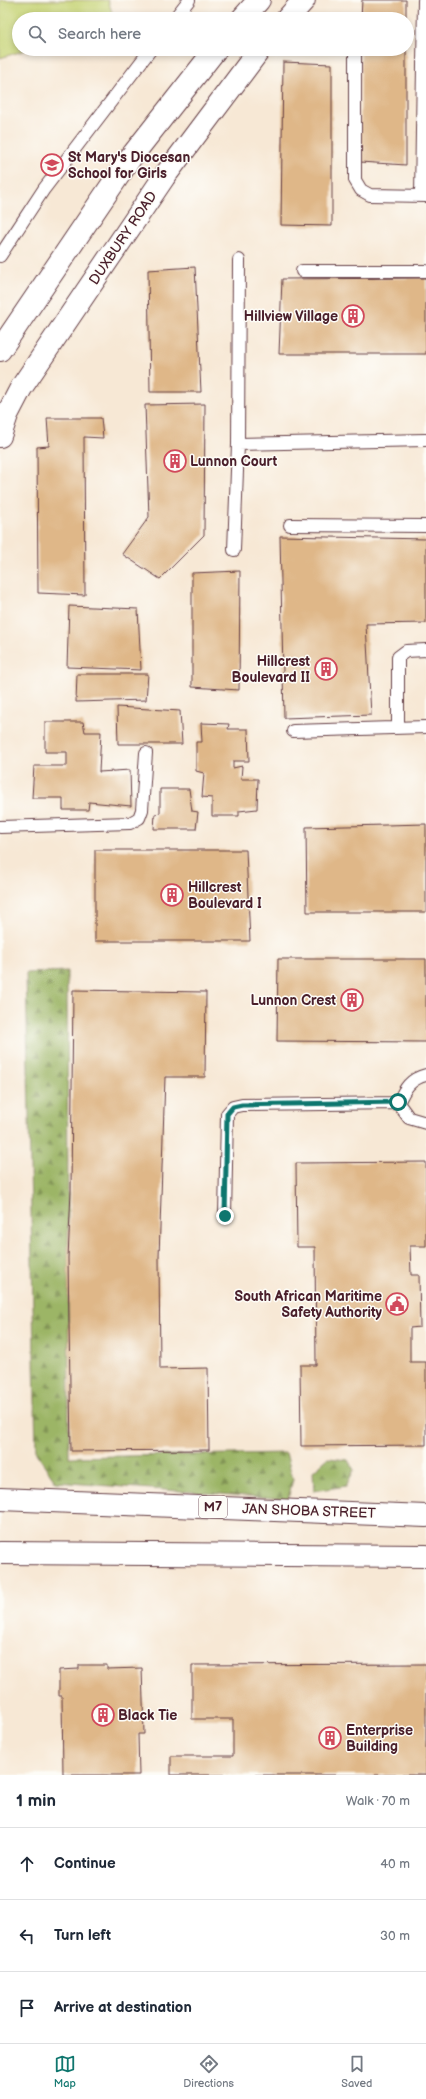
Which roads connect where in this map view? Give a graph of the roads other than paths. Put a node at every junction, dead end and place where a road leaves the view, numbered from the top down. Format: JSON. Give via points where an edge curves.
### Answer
{"nodes":[{"id":1,"x":189,"y":0,"type":"edge"},
{"id":2,"x":259,"y":0,"type":"edge"},
{"id":3,"x":304,"y":0,"type":"edge"},
{"id":4,"x":424,"y":0,"type":"edge"},
{"id":5,"x":180,"y":12,"type":"edge"},
{"id":6,"x":248,"y":12,"type":"edge"},
{"id":7,"x":293,"y":12,"type":"edge"},
{"id":8,"x":146,"y":56,"type":"edge"},
{"id":9,"x":211,"y":56,"type":"edge"},
{"id":10,"x":255,"y":56,"type":"edge"},
{"id":11,"x":355,"y":56,"type":"edge"},
{"id":12,"x":423,"y":196,"type":"edge"},
{"id":13,"x":0,"y":256,"type":"edge"},
{"id":14,"x":239,"y":260,"type":"dead end"},
{"id":15,"x":302,"y":271,"type":"dead end"},
{"id":16,"x":426,"y":271,"type":"edge"},
{"id":17,"x":0,"y":350,"type":"edge"},
{"id":18,"x":0,"y":436,"type":"edge"},
{"id":19,"x":426,"y":440,"type":"edge"},
{"id":20,"x":238,"y":444,"type":"junction"},
{"id":21,"x":290,"y":525,"type":"dead end"},
{"id":22,"x":426,"y":526,"type":"edge"},
{"id":23,"x":234,"y":550,"type":"dead end"},
{"id":24,"x":426,"y":650,"type":"edge"},
{"id":25,"x":426,"y":727,"type":"edge"},
{"id":26,"x":398,"y":728,"type":"junction"},
{"id":27,"x":293,"y":730,"type":"dead end"},
{"id":28,"x":146,"y":753,"type":"dead end"},
{"id":29,"x":0,"y":827,"type":"edge"},
{"id":30,"x":426,"y":1075,"type":"edge"},
{"id":31,"x":398,"y":1102,"type":"junction"},
{"id":32,"x":426,"y":1123,"type":"edge"},
{"id":33,"x":225,"y":1216,"type":"dead end"},
{"id":34,"x":0,"y":1498,"type":"edge"},
{"id":35,"x":426,"y":1516,"type":"edge"},
{"id":36,"x":0,"y":1553,"type":"edge"},
{"id":37,"x":426,"y":1556,"type":"edge"}],
"edges":[{"from":1,"to":5,"type":"lane"},
{"from":2,"to":6,"type":"main road"},
{"from":3,"to":7,"type":"main road"},
{"from":4,"to":12,"type":"lane"},
{"from":8,"to":13,"type":"lane","via":[[44,189]]},
{"from":9,"to":17,"type":"main road","via":[[131,158]]},
{"from":10,"to":18,"type":"main road","name":"DUXBURY ROAD","via":[[164,177],[21,388],[7,414]]},
{"from":11,"to":12,"type":"lane","via":[[355,180],[361,190],[370,195]]},
{"from":14,"to":20,"type":"lane"},
{"from":15,"to":16,"type":"lane"},
{"from":19,"to":20,"type":"lane"},
{"from":20,"to":23,"type":"lane"},
{"from":21,"to":22,"type":"lane"},
{"from":24,"to":26,"type":"lane","via":[[406,651],[398,657]]},
{"from":25,"to":26,"type":"lane"},
{"from":26,"to":27,"type":"lane"},
{"from":28,"to":29,"type":"lane","via":[[142,810],[139,818],[130,823]]},
{"from":30,"to":31,"type":"lane","via":[[415,1078],[406,1085]]},
{"from":31,"to":32,"type":"lane","via":[[410,1118]]},
{"from":31,"to":33,"type":"lane","via":[[233,1107],[227,1114]]},
{"from":34,"to":35,"type":"main road","name":"JAN SHOBA STREET","number":"M7"},
{"from":36,"to":37,"type":"main road"}]}
